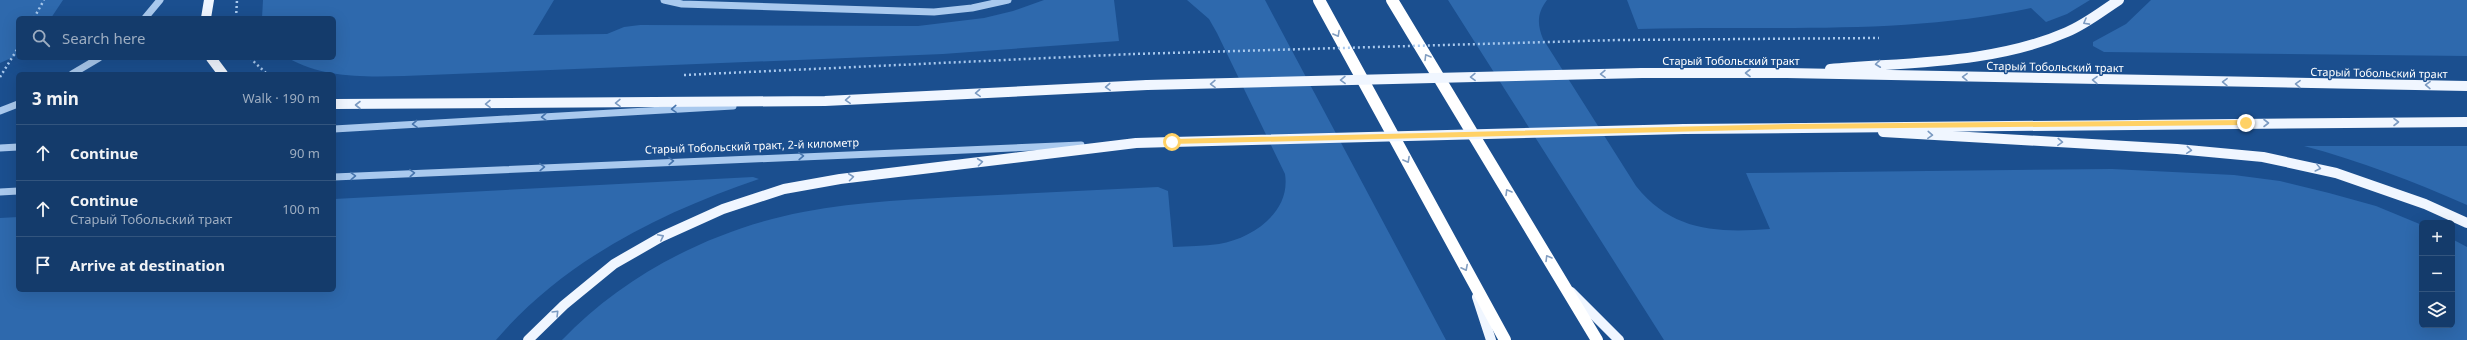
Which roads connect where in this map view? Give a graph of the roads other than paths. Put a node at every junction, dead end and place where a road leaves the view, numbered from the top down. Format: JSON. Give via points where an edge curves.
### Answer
{"nodes":[{"id":1,"x":160,"y":0,"type":"edge"},
{"id":2,"x":209,"y":0,"type":"edge"},
{"id":3,"x":664,"y":0,"type":"edge"},
{"id":4,"x":1008,"y":0,"type":"edge"},
{"id":5,"x":1319,"y":0,"type":"edge"},
{"id":6,"x":1392,"y":0,"type":"edge"},
{"id":7,"x":2119,"y":0,"type":"edge"},
{"id":8,"x":147,"y":16,"type":"edge"},
{"id":9,"x":206,"y":16,"type":"edge"},
{"id":10,"x":96,"y":60,"type":"edge"},
{"id":11,"x":212,"y":60,"type":"edge"},
{"id":12,"x":75,"y":72,"type":"edge"},
{"id":13,"x":222,"y":72,"type":"edge"},
{"id":14,"x":1787,"y":73,"type":"junction"},
{"id":15,"x":2467,"y":86,"type":"edge"},
{"id":16,"x":825,"y":101,"type":"junction"},
{"id":17,"x":336,"y":104,"type":"edge"},
{"id":18,"x":16,"y":105,"type":"edge"},
{"id":19,"x":0,"y":111,"type":"edge"},
{"id":20,"x":2467,"y":122,"type":"edge"},
{"id":21,"x":1793,"y":127,"type":"junction"},
{"id":22,"x":336,"y":129,"type":"edge"},
{"id":23,"x":1136,"y":143,"type":"junction"},
{"id":24,"x":16,"y":147,"type":"edge"},
{"id":25,"x":0,"y":148,"type":"edge"},
{"id":26,"x":336,"y":177,"type":"edge"},
{"id":27,"x":16,"y":191,"type":"edge"},
{"id":28,"x":0,"y":192,"type":"edge"},
{"id":29,"x":2467,"y":224,"type":"edge"},
{"id":30,"x":1564,"y":284,"type":"junction"},
{"id":31,"x":1474,"y":285,"type":"junction"},
{"id":32,"x":528,"y":340,"type":"edge"},
{"id":33,"x":1491,"y":340,"type":"edge"},
{"id":34,"x":1505,"y":340,"type":"edge"},
{"id":35,"x":1596,"y":340,"type":"edge"},
{"id":36,"x":1619,"y":340,"type":"edge"}],
"edges":[{"from":1,"to":8,"type":"street"},
{"from":2,"to":9,"type":"main road"},
{"from":3,"to":4,"type":"street","via":[[682,4],[934,12],[972,8]]},
{"from":5,"to":31,"type":"highway","one_way":true},
{"from":30,"to":6,"type":"highway","one_way":true},
{"from":7,"to":14,"type":"main road","one_way":true,"via":[[2089,21],[2060,35],[2025,45],[1982,53]]},
{"from":10,"to":12,"type":"street"},
{"from":11,"to":13,"type":"main road"},
{"from":15,"to":14,"type":"main road","name":"Старый Тобольский тракт","one_way":true},
{"from":14,"to":16,"type":"main road","name":"Старый Тобольский тракт","one_way":true,"bridge":true,"via":[[1642,73],[1147,85]]},
{"from":16,"to":17,"type":"main road","one_way":true},
{"from":16,"to":22,"type":"street","one_way":true},
{"from":18,"to":19,"type":"street"},
{"from":21,"to":20,"type":"main road","one_way":true},
{"from":21,"to":23,"type":"main road","name":"Старый Тобольский тракт, 2-й километр","bridge":true},
{"from":21,"to":29,"type":"main road","one_way":true,"via":[[2177,149],[2263,157],[2336,173],[2425,204]]},
{"from":26,"to":23,"type":"street","name":"Старый Тобольский тракт, 2-й километр","one_way":true},
{"from":32,"to":23,"type":"main road","one_way":true,"via":[[564,305],[614,264],[661,236],[724,209],[776,192],[840,179]]},
{"from":24,"to":25,"type":"street"},
{"from":27,"to":28,"type":"street"},
{"from":30,"to":35,"type":"highway"},
{"from":30,"to":36,"type":"main road"},
{"from":31,"to":33,"type":"main road"},
{"from":31,"to":34,"type":"highway"}]}
